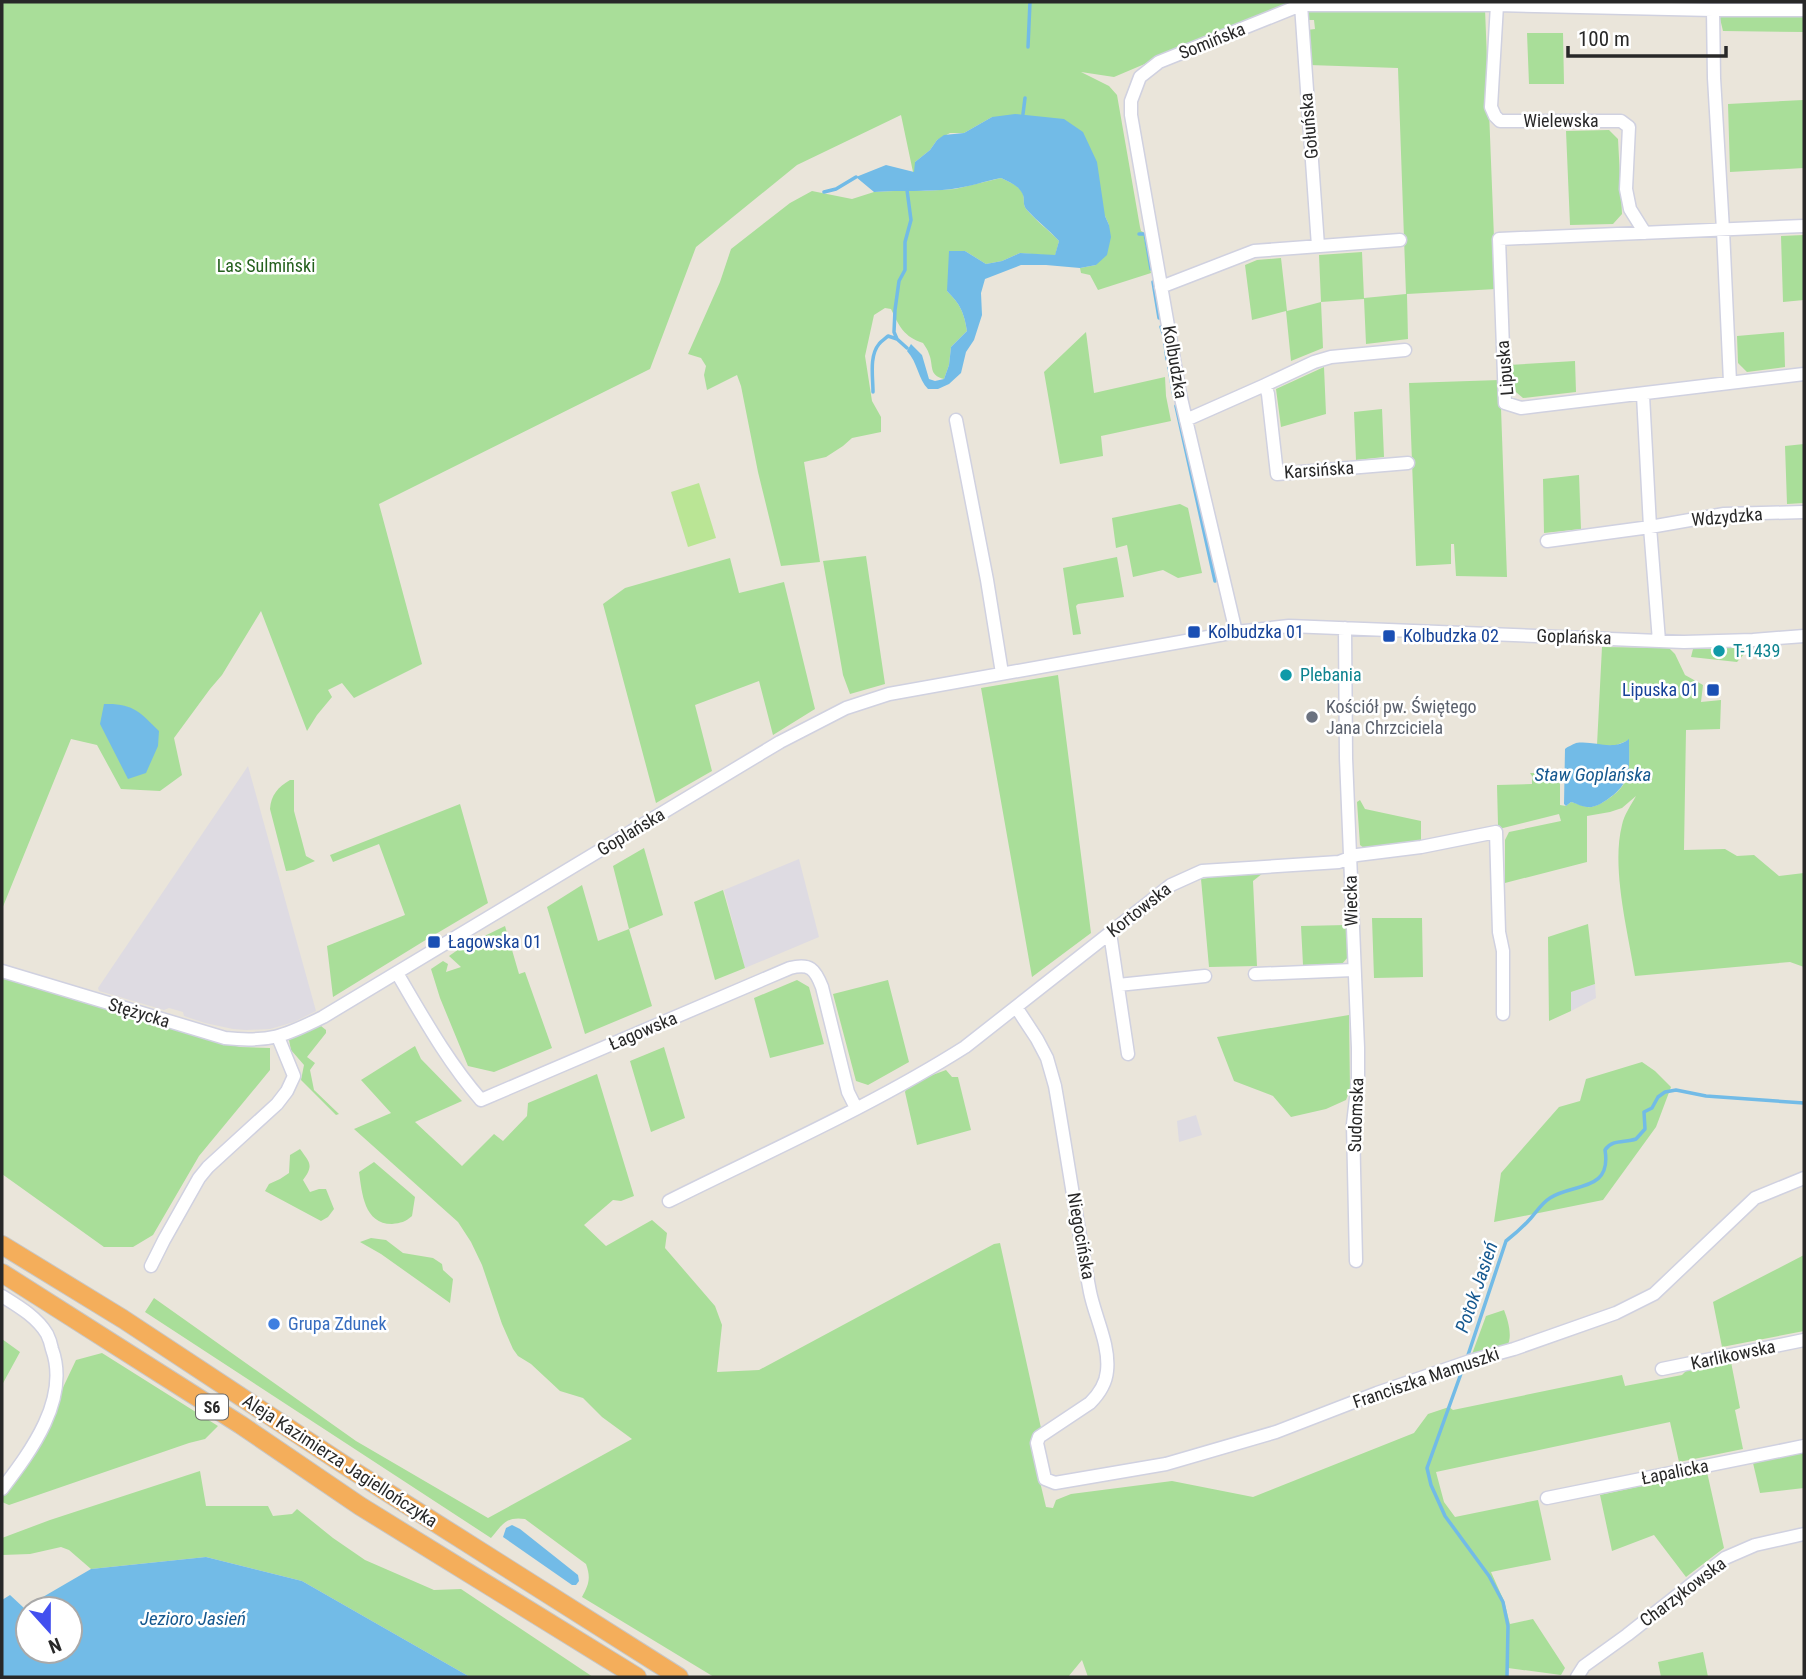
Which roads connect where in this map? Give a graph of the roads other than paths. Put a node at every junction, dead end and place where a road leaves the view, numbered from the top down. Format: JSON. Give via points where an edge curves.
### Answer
{"nodes":[{"id":1,"x":1301,"y":5,"type":"junction"},
{"id":2,"x":1497,"y":5,"type":"junction"},
{"id":3,"x":1713,"y":10,"type":"junction"},
{"id":4,"x":1804,"y":10,"type":"edge"},
{"id":5,"x":1134,"y":89,"type":"joint"},
{"id":6,"x":1804,"y":226,"type":"edge"},
{"id":7,"x":1723,"y":230,"type":"junction"},
{"id":8,"x":1645,"y":233,"type":"junction"},
{"id":9,"x":1400,"y":240,"type":"dead end"},
{"id":10,"x":1318,"y":246,"type":"junction"},
{"id":11,"x":1161,"y":287,"type":"junction"},
{"id":12,"x":1405,"y":350,"type":"dead end"},
{"id":13,"x":1804,"y":374,"type":"edge"},
{"id":14,"x":1730,"y":382,"type":"junction"},
{"id":15,"x":1265,"y":385,"type":"junction"},
{"id":16,"x":1643,"y":395,"type":"junction"},
{"id":17,"x":956,"y":420,"type":"dead end"},
{"id":18,"x":1186,"y":420,"type":"junction"},
{"id":19,"x":1408,"y":463,"type":"dead end"},
{"id":20,"x":1804,"y":512,"type":"edge"},
{"id":21,"x":1650,"y":527,"type":"junction"},
{"id":22,"x":1547,"y":541,"type":"dead end"},
{"id":23,"x":1345,"y":628,"type":"junction"},
{"id":24,"x":1236,"y":632,"type":"junction"},
{"id":25,"x":1804,"y":636,"type":"edge"},
{"id":26,"x":1659,"y":641,"type":"junction"},
{"id":27,"x":1002,"y":673,"type":"junction"},
{"id":28,"x":1351,"y":858,"type":"junction"},
{"id":29,"x":1110,"y":933,"type":"junction"},
{"id":30,"x":1353,"y":970,"type":"junction"},
{"id":31,"x":2,"y":971,"type":"edge"},
{"id":32,"x":397,"y":972,"type":"junction"},
{"id":33,"x":1255,"y":974,"type":"dead end"},
{"id":34,"x":1205,"y":976,"type":"dead end"},
{"id":35,"x":1118,"y":985,"type":"junction"},
{"id":36,"x":1016,"y":1007,"type":"junction"},
{"id":37,"x":1503,"y":1014,"type":"dead end"},
{"id":38,"x":278,"y":1037,"type":"junction"},
{"id":39,"x":1128,"y":1054,"type":"dead end"},
{"id":40,"x":856,"y":1108,"type":"junction"},
{"id":41,"x":1804,"y":1178,"type":"edge"},
{"id":42,"x":669,"y":1201,"type":"dead end"},
{"id":43,"x":2,"y":1245,"type":"edge"},
{"id":44,"x":1356,"y":1261,"type":"dead end"},
{"id":45,"x":151,"y":1266,"type":"dead end"},
{"id":46,"x":2,"y":1273,"type":"edge"},
{"id":47,"x":2,"y":1296,"type":"edge"},
{"id":48,"x":1804,"y":1340,"type":"edge"},
{"id":49,"x":1662,"y":1369,"type":"dead end"},
{"id":50,"x":1037,"y":1443,"type":"joint"},
{"id":51,"x":1804,"y":1446,"type":"edge"},
{"id":52,"x":2,"y":1489,"type":"edge"},
{"id":53,"x":1547,"y":1498,"type":"dead end"},
{"id":54,"x":1804,"y":1534,"type":"edge"},
{"id":55,"x":637,"y":1677,"type":"edge"},
{"id":56,"x":679,"y":1677,"type":"edge"},
{"id":57,"x":1577,"y":1677,"type":"edge"}],
"edges":[{"from":1,"to":2,"type":"street","name":"Somińska"},
{"from":1,"to":5,"type":"street","name":"Somińska","via":[[1159,62],[1140,77]]},
{"from":1,"to":10,"type":"street","name":"Gołuńska"},
{"from":2,"to":3,"type":"street","name":"Somińska"},
{"from":2,"to":8,"type":"street","name":"Wielewska","via":[[1491,107],[1495,116],[1500,121],[1620,121],[1629,127],[1626,189],[1630,208]]},
{"from":3,"to":4,"type":"street","name":"Somińska"},
{"from":3,"to":7,"type":"street"},
{"from":5,"to":11,"type":"street","name":"Kolbudzka","via":[[1130,116]]},
{"from":6,"to":7,"type":"street"},
{"from":7,"to":8,"type":"street"},
{"from":7,"to":14,"type":"street"},
{"from":8,"to":16,"type":"street","name":"Lipuska","via":[[1499,239],[1505,403],[1521,408]]},
{"from":9,"to":10,"type":"street"},
{"from":10,"to":11,"type":"street","via":[[1254,251]]},
{"from":11,"to":18,"type":"street","name":"Kolbudzka"},
{"from":12,"to":15,"type":"street","via":[[1331,356]]},
{"from":13,"to":14,"type":"street","name":"Lipuska"},
{"from":14,"to":16,"type":"street","name":"Lipuska"},
{"from":15,"to":18,"type":"street"},
{"from":15,"to":19,"type":"street","name":"Karsińska","via":[[1277,474]]},
{"from":16,"to":21,"type":"street"},
{"from":17,"to":27,"type":"street"},
{"from":18,"to":24,"type":"street","name":"Kolbudzka"},
{"from":20,"to":21,"type":"street","name":"Wdzydzka","via":[[1724,514]]},
{"from":21,"to":22,"type":"street","name":"Wdzydzka"},
{"from":21,"to":26,"type":"street"},
{"from":23,"to":24,"type":"street","name":"Goplańska","via":[[1289,626]]},
{"from":23,"to":26,"type":"street","name":"Goplańska"},
{"from":23,"to":28,"type":"street","name":"Wiecka"},
{"from":24,"to":27,"type":"street","name":"Goplańska"},
{"from":25,"to":26,"type":"street","name":"Goplańska"},
{"from":27,"to":32,"type":"street","name":"Goplańska","via":[[889,694],[830,715]]},
{"from":28,"to":29,"type":"street","name":"Kortowska","via":[[1202,871],[1171,885]]},
{"from":28,"to":30,"type":"street","name":"Wiecka"},
{"from":28,"to":37,"type":"street","name":"Kortowska","via":[[1496,832]]},
{"from":29,"to":35,"type":"street"},
{"from":29,"to":36,"type":"street","name":"Kortowska"},
{"from":30,"to":33,"type":"street"},
{"from":30,"to":44,"type":"street","name":"Sudomska","via":[[1358,1081],[1353,1124]]},
{"from":31,"to":38,"type":"street","name":"Stężycka","via":[[225,1038]]},
{"from":32,"to":38,"type":"street","name":"Goplańska","via":[[323,1017]]},
{"from":32,"to":40,"type":"street","name":"Łagowska","via":[[447,1057],[481,1100],[790,968],[807,967],[822,987]]},
{"from":34,"to":35,"type":"street"},
{"from":35,"to":39,"type":"street"},
{"from":36,"to":40,"type":"street","name":"Kortowska","via":[[943,1061]]},
{"from":36,"to":50,"type":"street","name":"Niegocińska","via":[[1047,1058],[1055,1086],[1107,1370],[1090,1403],[1039,1437]]},
{"from":38,"to":45,"type":"street","via":[[294,1076],[288,1091],[208,1167]]},
{"from":40,"to":42,"type":"street","name":"Kortowska"},
{"from":41,"to":50,"type":"street","name":"Franciszka Mamuszki","via":[[1755,1198],[1654,1294],[1638,1303],[1276,1432],[1166,1464],[1055,1483],[1045,1479]]},
{"from":43,"to":56,"type":"highway","name":"Aleja Kazimierza Jagiellończyka","number":"S6"},
{"from":46,"to":55,"type":"highway","name":"Aleja Kazimierza Jagiellończyka","number":"S6","via":[[360,1506]]},
{"from":47,"to":52,"type":"street","via":[[29,1314],[47,1334],[58,1373],[49,1415]]},
{"from":48,"to":49,"type":"street","name":"Karlikowska"},
{"from":51,"to":53,"type":"street","name":"Łapalicka"},
{"from":54,"to":57,"type":"street","name":"Charzykowska","via":[[1755,1545],[1725,1559],[1584,1666]]}]}
